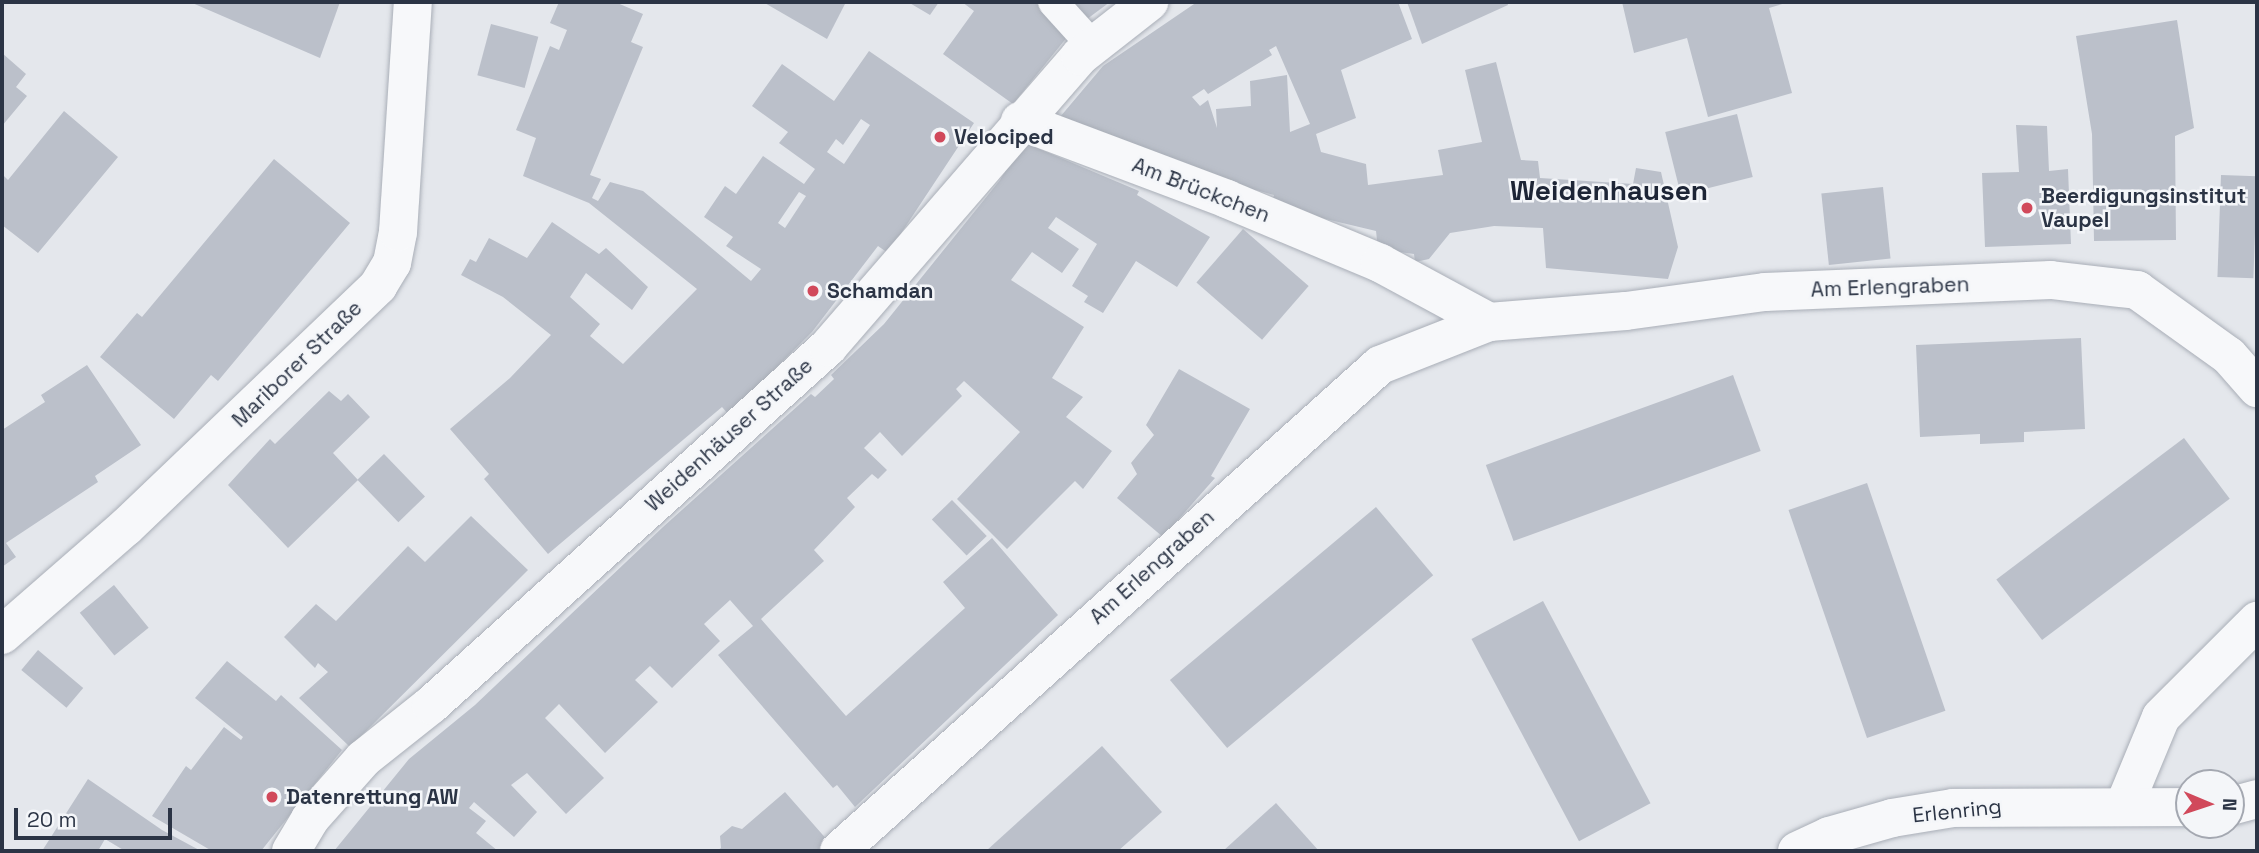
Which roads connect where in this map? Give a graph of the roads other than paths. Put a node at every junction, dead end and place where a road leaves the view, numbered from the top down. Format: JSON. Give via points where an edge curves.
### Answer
{"nodes":[{"id":1,"x":413,"y":2,"type":"edge"},
{"id":2,"x":1053,"y":2,"type":"edge"},
{"id":3,"x":1150,"y":2,"type":"edge"},
{"id":4,"x":1091,"y":44,"type":"junction"},
{"id":5,"x":1020,"y":121,"type":"junction"},
{"id":6,"x":1489,"y":322,"type":"junction"},
{"id":7,"x":2257,"y":388,"type":"edge"},
{"id":8,"x":2257,"y":621,"type":"edge"},
{"id":9,"x":2,"y":635,"type":"edge"},
{"id":10,"x":2124,"y":806,"type":"junction"},
{"id":11,"x":2175,"y":807,"type":"edge"},
{"id":12,"x":291,"y":851,"type":"edge"},
{"id":13,"x":839,"y":851,"type":"edge"},
{"id":14,"x":1797,"y":851,"type":"edge"}],
"edges":[{"from":1,"to":9,"type":"street","name":"Mariborer Straße","via":[[398,232],[392,263],[378,286],[126,527]]},
{"from":2,"to":4,"type":"lane"},
{"from":3,"to":4,"type":"street","name":"Weidenhäuser Straße"},
{"from":4,"to":5,"type":"street","name":"Weidenhäuser Straße"},
{"from":5,"to":6,"type":"street","name":"Am Brückchen","via":[[1380,263]]},
{"from":5,"to":12,"type":"street","name":"Weidenhäuser Straße","via":[[828,346],[431,705],[363,759],[310,819]]},
{"from":6,"to":7,"type":"street","name":"Am Erlengraben","via":[[1626,311],[1765,292],[2051,280],[2137,290],[2229,356]]},
{"from":6,"to":13,"type":"street","name":"Am Erlengraben","via":[[1380,365]]},
{"from":8,"to":10,"type":"street","via":[[2161,717]]},
{"from":10,"to":11,"type":"street","name":"Erlenring"},
{"from":10,"to":14,"type":"street","name":"Erlenring","via":[[1953,808],[1892,818],[1829,836]]}]}
